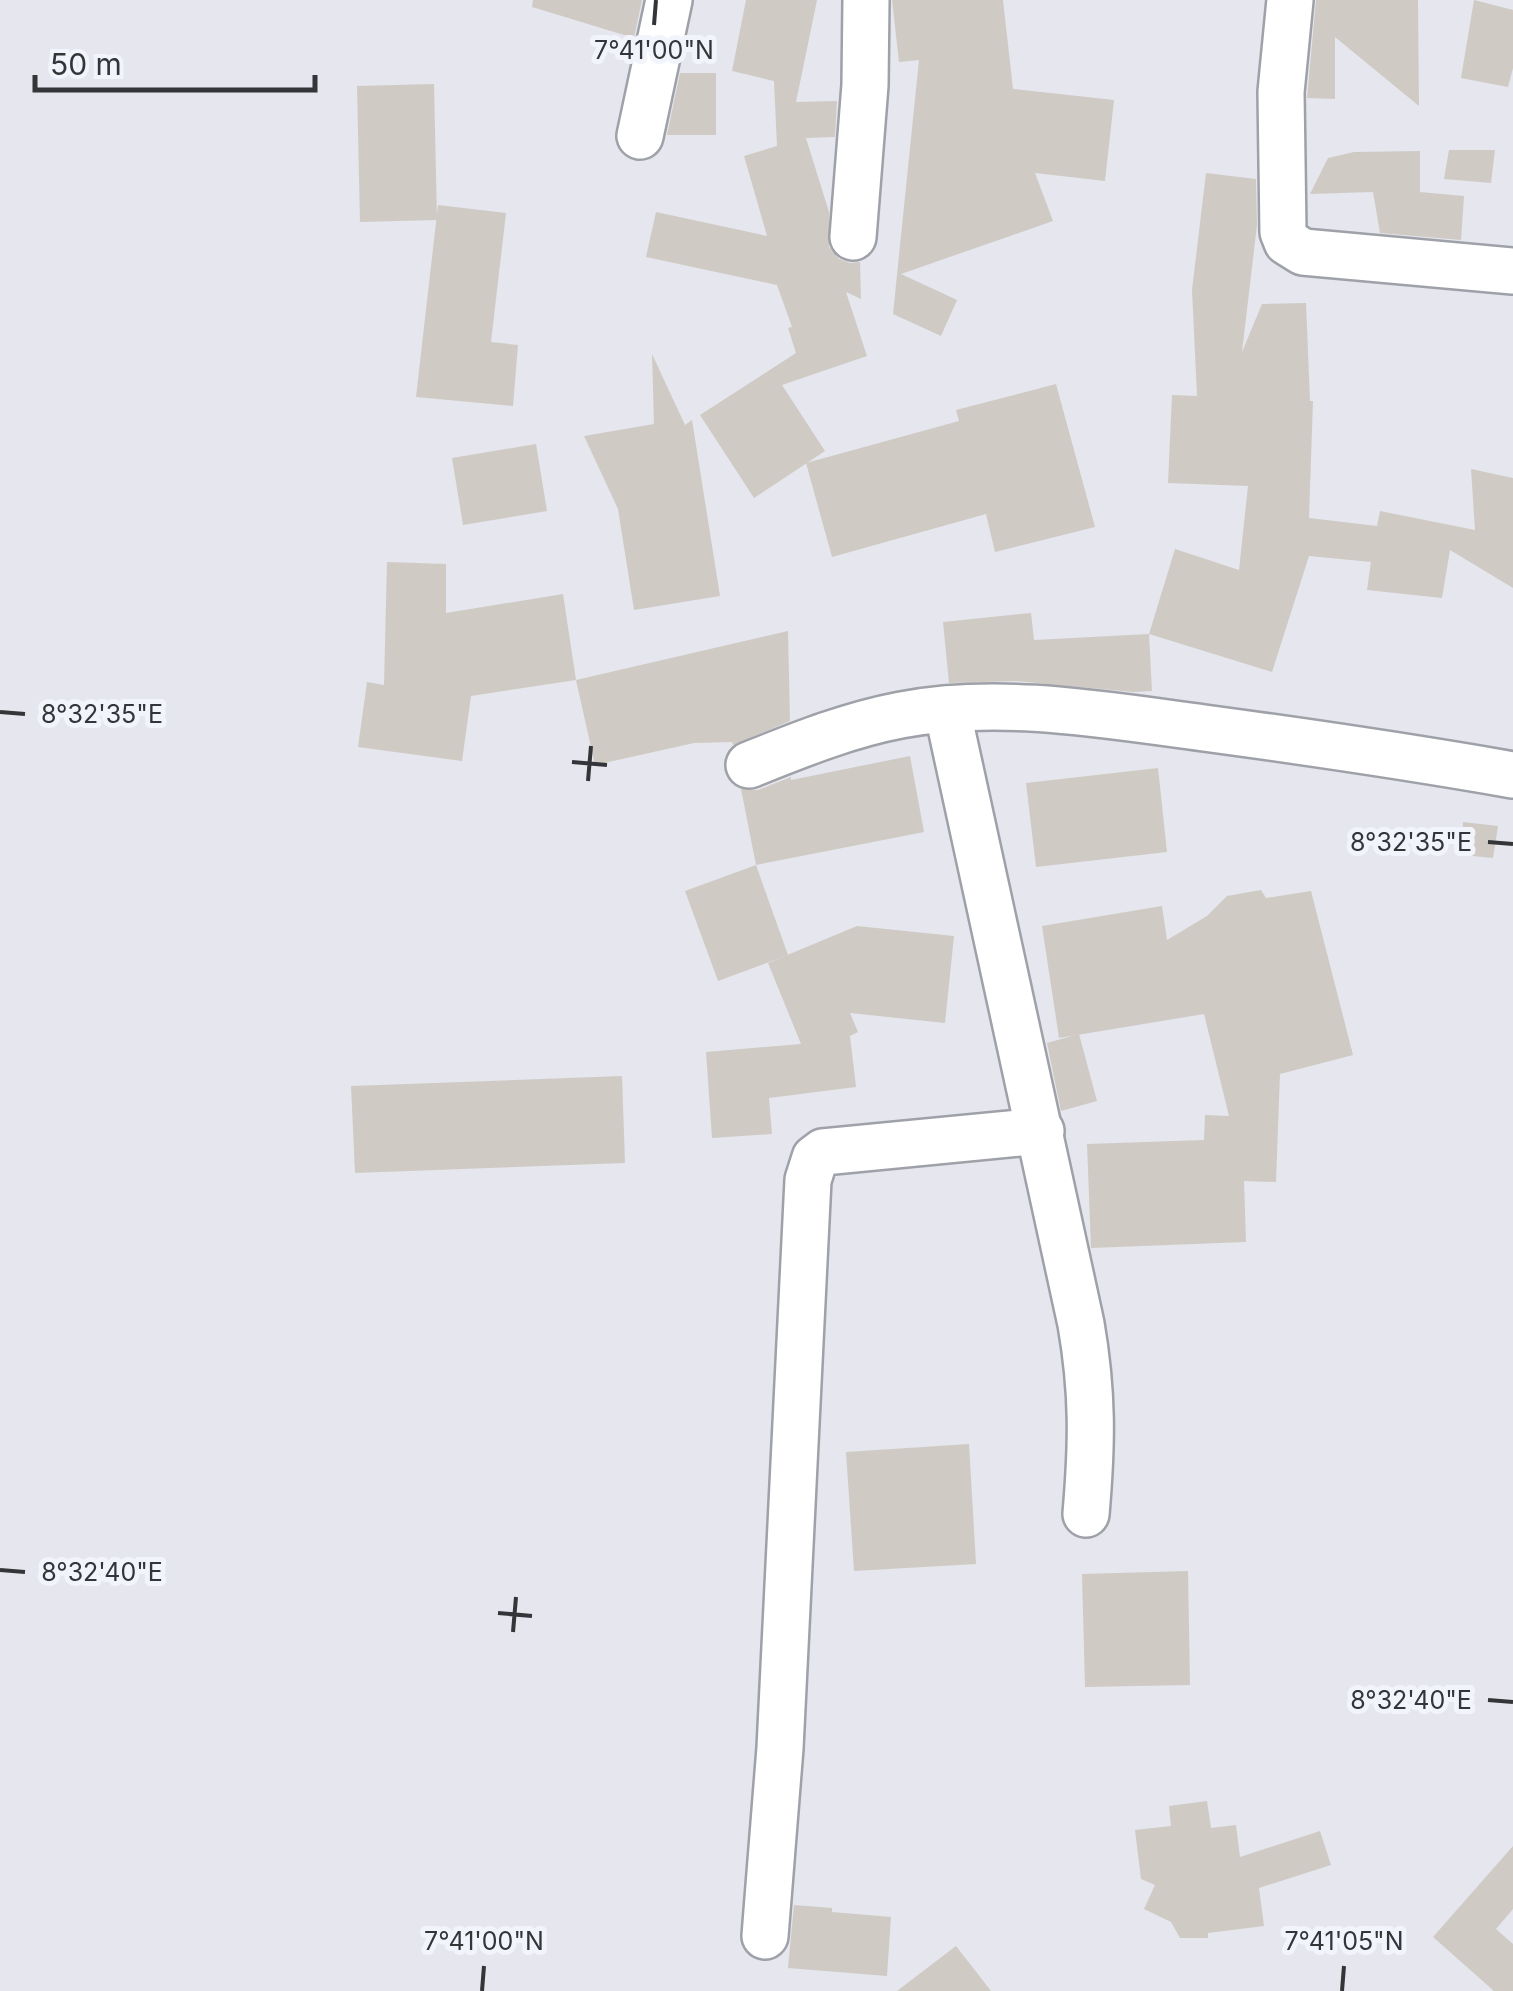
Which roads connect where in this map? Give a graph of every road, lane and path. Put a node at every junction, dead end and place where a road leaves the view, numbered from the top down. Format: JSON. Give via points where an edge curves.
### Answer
{"nodes":[{"id":1,"x":668,"y":0,"type":"edge"},
{"id":2,"x":866,"y":0,"type":"edge"},
{"id":3,"x":1290,"y":0,"type":"edge"},
{"id":4,"x":640,"y":136,"type":"dead end"},
{"id":5,"x":853,"y":237,"type":"dead end"},
{"id":6,"x":1513,"y":271,"type":"edge"},
{"id":7,"x":947,"y":709,"type":"junction"},
{"id":8,"x":750,"y":765,"type":"dead end"},
{"id":9,"x":1513,"y":775,"type":"edge"},
{"id":10,"x":1041,"y":1131,"type":"junction"},
{"id":11,"x":1086,"y":1514,"type":"dead end"},
{"id":12,"x":765,"y":1936,"type":"dead end"}],
"edges":[{"from":1,"to":4,"type":"street"},
{"from":2,"to":5,"type":"street"},
{"from":3,"to":6,"type":"street","via":[[1281,92],[1287,242],[1303,252]]},
{"from":7,"to":8,"type":"street","via":[[839,730]]},
{"from":7,"to":9,"type":"street","via":[[1090,712]]},
{"from":7,"to":10,"type":"street"},
{"from":10,"to":11,"type":"street","via":[[1091,1382]]},
{"from":10,"to":12,"type":"street","via":[[856,1146],[815,1158],[808,1180]]}]}
